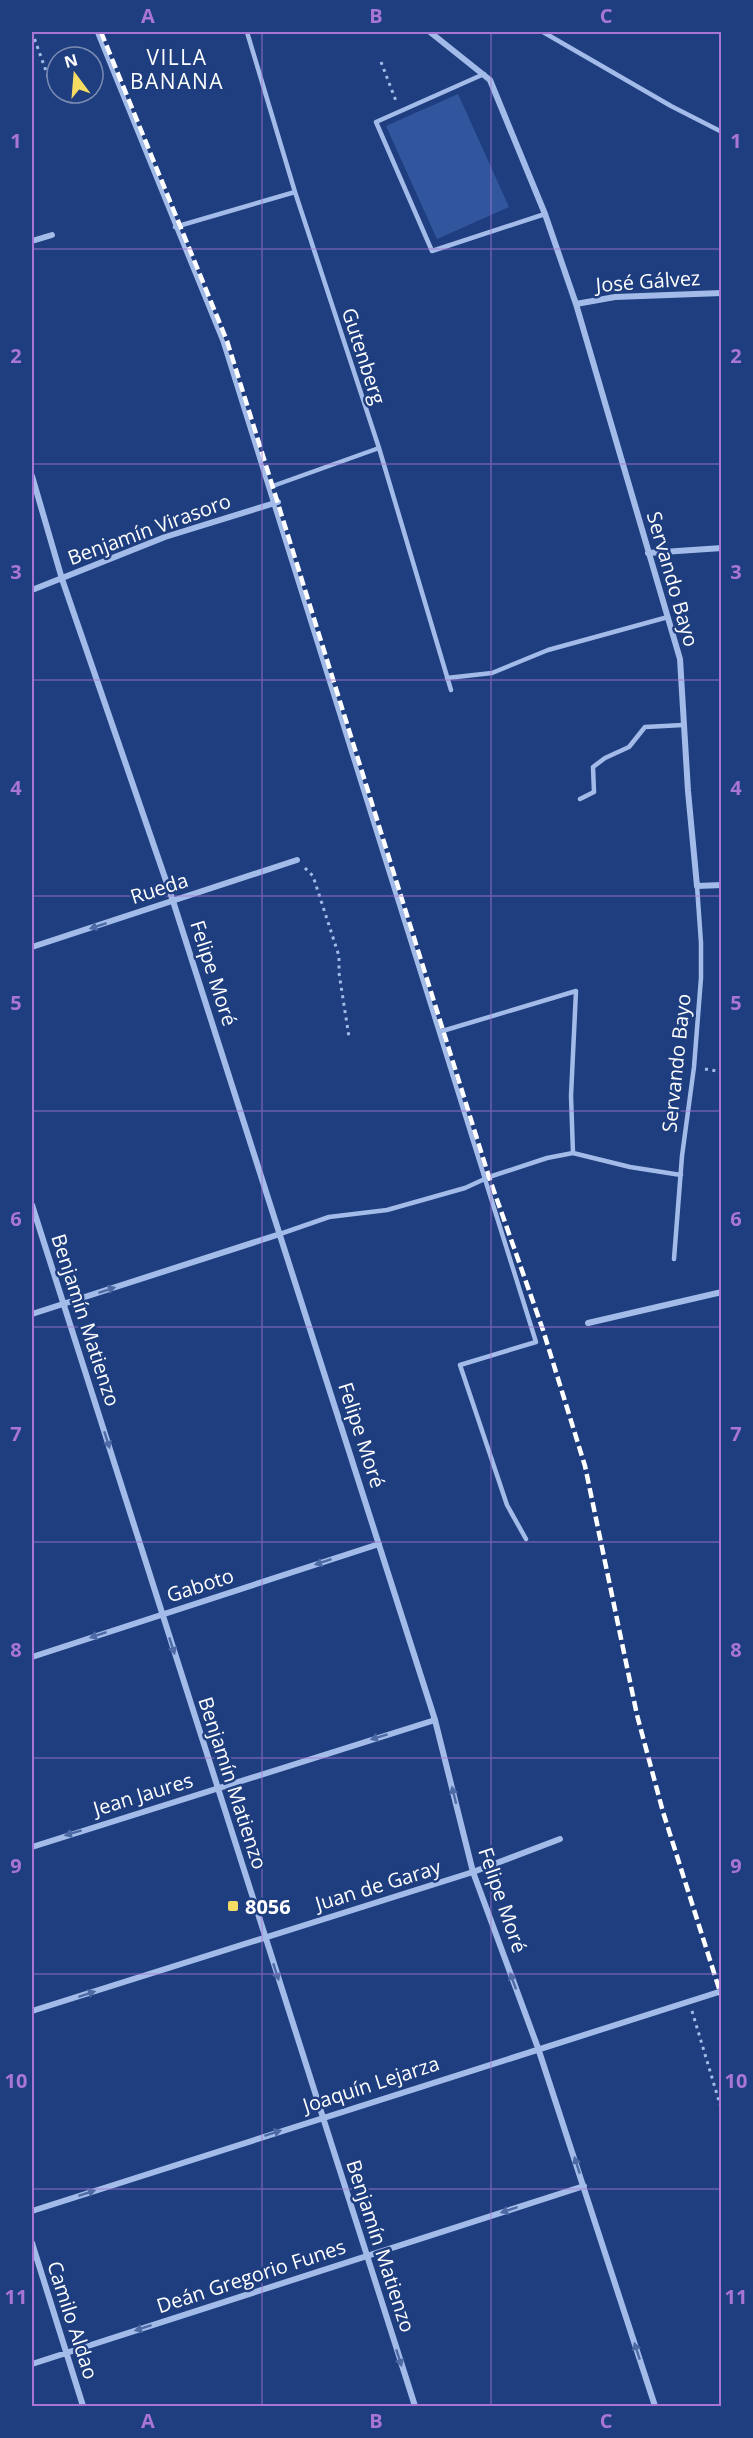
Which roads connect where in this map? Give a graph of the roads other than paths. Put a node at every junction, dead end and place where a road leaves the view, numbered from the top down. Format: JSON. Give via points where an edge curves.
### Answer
{"nodes":[{"id":1,"x":97,"y":32,"type":"edge"},
{"id":2,"x":247,"y":32,"type":"edge"},
{"id":3,"x":430,"y":32,"type":"edge"},
{"id":4,"x":543,"y":32,"type":"edge"},
{"id":5,"x":484,"y":74,"type":"junction"},
{"id":6,"x":722,"y":132,"type":"edge"},
{"id":7,"x":294,"y":192,"type":"junction"},
{"id":8,"x":545,"y":214,"type":"junction"},
{"id":9,"x":175,"y":227,"type":"junction"},
{"id":10,"x":52,"y":235,"type":"dead end"},
{"id":11,"x":32,"y":242,"type":"edge"},
{"id":12,"x":722,"y":293,"type":"edge"},
{"id":13,"x":576,"y":304,"type":"junction"},
{"id":14,"x":379,"y":448,"type":"junction"},
{"id":15,"x":32,"y":476,"type":"edge"},
{"id":16,"x":270,"y":487,"type":"junction"},
{"id":17,"x":276,"y":502,"type":"junction"},
{"id":18,"x":722,"y":548,"type":"edge"},
{"id":19,"x":648,"y":553,"type":"junction"},
{"id":20,"x":62,"y":579,"type":"junction"},
{"id":21,"x":32,"y":590,"type":"edge"},
{"id":22,"x":668,"y":616,"type":"junction"},
{"id":23,"x":447,"y":678,"type":"junction"},
{"id":24,"x":450,"y":690,"type":"dead end"},
{"id":25,"x":683,"y":725,"type":"junction"},
{"id":26,"x":579,"y":799,"type":"dead end"},
{"id":27,"x":297,"y":860,"type":"road end"},
{"id":28,"x":722,"y":885,"type":"edge"},
{"id":29,"x":697,"y":886,"type":"junction"},
{"id":30,"x":173,"y":901,"type":"junction"},
{"id":31,"x":32,"y":947,"type":"edge"},
{"id":32,"x":439,"y":1032,"type":"junction"},
{"id":33,"x":573,"y":1153,"type":"junction"},
{"id":34,"x":681,"y":1175,"type":"junction"},
{"id":35,"x":485,"y":1179,"type":"junction"},
{"id":36,"x":32,"y":1205,"type":"edge"},
{"id":37,"x":280,"y":1234,"type":"junction"},
{"id":38,"x":674,"y":1259,"type":"dead end"},
{"id":39,"x":722,"y":1292,"type":"edge"},
{"id":40,"x":63,"y":1304,"type":"junction"},
{"id":41,"x":32,"y":1314,"type":"edge"},
{"id":42,"x":588,"y":1323,"type":"dead end"},
{"id":43,"x":526,"y":1539,"type":"dead end"},
{"id":44,"x":379,"y":1544,"type":"junction"},
{"id":45,"x":162,"y":1614,"type":"junction"},
{"id":46,"x":32,"y":1656,"type":"edge"},
{"id":47,"x":435,"y":1720,"type":"junction"},
{"id":48,"x":218,"y":1788,"type":"junction"},
{"id":49,"x":560,"y":1839,"type":"dead end"},
{"id":50,"x":32,"y":1846,"type":"edge"},
{"id":51,"x":473,"y":1872,"type":"junction"},
{"id":52,"x":265,"y":1937,"type":"junction"},
{"id":53,"x":722,"y":1991,"type":"edge"},
{"id":54,"x":32,"y":2011,"type":"edge"},
{"id":55,"x":538,"y":2048,"type":"junction"},
{"id":56,"x":323,"y":2117,"type":"junction"},
{"id":57,"x":584,"y":2186,"type":"junction"},
{"id":58,"x":32,"y":2211,"type":"edge"},
{"id":59,"x":32,"y":2243,"type":"edge"},
{"id":60,"x":367,"y":2256,"type":"junction"},
{"id":61,"x":66,"y":2353,"type":"junction"},
{"id":62,"x":32,"y":2364,"type":"edge"},
{"id":63,"x":83,"y":2406,"type":"edge"},
{"id":64,"x":415,"y":2406,"type":"edge"},
{"id":65,"x":655,"y":2406,"type":"edge"}],
"edges":[{"from":1,"to":9,"type":"lane"},
{"from":2,"to":7,"type":"lane","name":"Gutenberg"},
{"from":3,"to":5,"type":"street","name":"Servando Bayo"},
{"from":4,"to":6,"type":"lane"},
{"from":5,"to":8,"type":"street","name":"Servando Bayo","via":[[490,80]]},
{"from":5,"to":8,"type":"lane","via":[[376,122],[432,251]]},
{"from":7,"to":9,"type":"lane"},
{"from":7,"to":14,"type":"lane","name":"Gutenberg"},
{"from":8,"to":13,"type":"street","name":"Servando Bayo"},
{"from":9,"to":16,"type":"lane","via":[[223,342]]},
{"from":10,"to":11,"type":"street"},
{"from":12,"to":13,"type":"street","name":"José Gálvez","via":[[615,297]]},
{"from":13,"to":19,"type":"street","name":"Servando Bayo"},
{"from":14,"to":16,"type":"lane"},
{"from":14,"to":23,"type":"lane","name":"Gutenberg"},
{"from":15,"to":20,"type":"street","name":"Felipe Moré"},
{"from":16,"to":17,"type":"lane"},
{"from":17,"to":20,"type":"street","name":"Benjamín Virasoro","via":[[165,537]]},
{"from":17,"to":32,"type":"lane"},
{"from":18,"to":19,"type":"street"},
{"from":19,"to":22,"type":"street","name":"Servando Bayo"},
{"from":20,"to":21,"type":"street","name":"Benjamín Virasoro"},
{"from":20,"to":30,"type":"street","name":"Felipe Moré"},
{"from":22,"to":23,"type":"lane","via":[[548,650],[492,673]]},
{"from":22,"to":25,"type":"street","name":"Servando Bayo","via":[[680,659]]},
{"from":23,"to":24,"type":"lane","name":"Gutenberg"},
{"from":25,"to":26,"type":"lane","via":[[645,727],[629,747],[593,767],[594,792]]},
{"from":25,"to":29,"type":"street","name":"Servando Bayo"},
{"from":27,"to":30,"type":"street","name":"Rueda"},
{"from":28,"to":29,"type":"street"},
{"from":29,"to":34,"type":"lane","name":"Servando Bayo","via":[[701,943],[694,1067]]},
{"from":30,"to":31,"type":"street","name":"Rueda","one_way":true},
{"from":30,"to":37,"type":"street","name":"Felipe Moré"},
{"from":32,"to":33,"type":"lane","via":[[576,991],[571,1096]]},
{"from":32,"to":35,"type":"lane"},
{"from":33,"to":34,"type":"lane"},
{"from":33,"to":35,"type":"lane"},
{"from":34,"to":38,"type":"lane","name":"Servando Bayo"},
{"from":35,"to":37,"type":"lane","via":[[387,1210],[329,1216]]},
{"from":35,"to":43,"type":"lane","via":[[536,1342],[460,1365],[507,1505]]},
{"from":36,"to":40,"type":"street","name":"Benjamín Matienzo"},
{"from":40,"to":37,"type":"street","one_way":true},
{"from":37,"to":44,"type":"street","name":"Felipe Moré"},
{"from":39,"to":42,"type":"street"},
{"from":40,"to":41,"type":"street"},
{"from":40,"to":45,"type":"street","name":"Benjamín Matienzo","one_way":true},
{"from":44,"to":45,"type":"street","name":"Gaboto","one_way":true},
{"from":44,"to":47,"type":"street","name":"Felipe Moré"},
{"from":45,"to":46,"type":"street","name":"Gaboto","one_way":true},
{"from":45,"to":48,"type":"street","name":"Benjamín Matienzo","one_way":true},
{"from":47,"to":48,"type":"street","name":"Jean Jaures","one_way":true},
{"from":51,"to":47,"type":"street","name":"Felipe Moré","one_way":true},
{"from":48,"to":50,"type":"street","name":"Jean Jaures","one_way":true},
{"from":48,"to":52,"type":"street","name":"Benjamín Matienzo"},
{"from":49,"to":51,"type":"street","name":"Juan de Garay"},
{"from":51,"to":52,"type":"street","name":"Juan de Garay"},
{"from":55,"to":51,"type":"street","name":"Felipe Moré","one_way":true},
{"from":54,"to":52,"type":"street","name":"Juan de Garay","one_way":true},
{"from":52,"to":56,"type":"street","name":"Benjamín Matienzo","one_way":true},
{"from":53,"to":55,"type":"street","name":"Joaquín Lejarza"},
{"from":55,"to":56,"type":"street","name":"Joaquín Lejarza"},
{"from":57,"to":55,"type":"street","name":"Felipe Moré","one_way":true},
{"from":58,"to":56,"type":"street","name":"Joaquín Lejarza","one_way":true},
{"from":56,"to":60,"type":"street","name":"Benjamín Matienzo"},
{"from":57,"to":60,"type":"street","name":"Deán Gregorio Funes","one_way":true},
{"from":65,"to":57,"type":"street","name":"Felipe Moré","one_way":true},
{"from":59,"to":61,"type":"street","name":"Camilo Aldao"},
{"from":60,"to":61,"type":"street","name":"Deán Gregorio Funes","one_way":true},
{"from":60,"to":64,"type":"street","name":"Benjamín Matienzo","one_way":true},
{"from":61,"to":62,"type":"street","name":"Deán Gregorio Funes"},
{"from":61,"to":63,"type":"street","name":"Camilo Aldao"}]}
